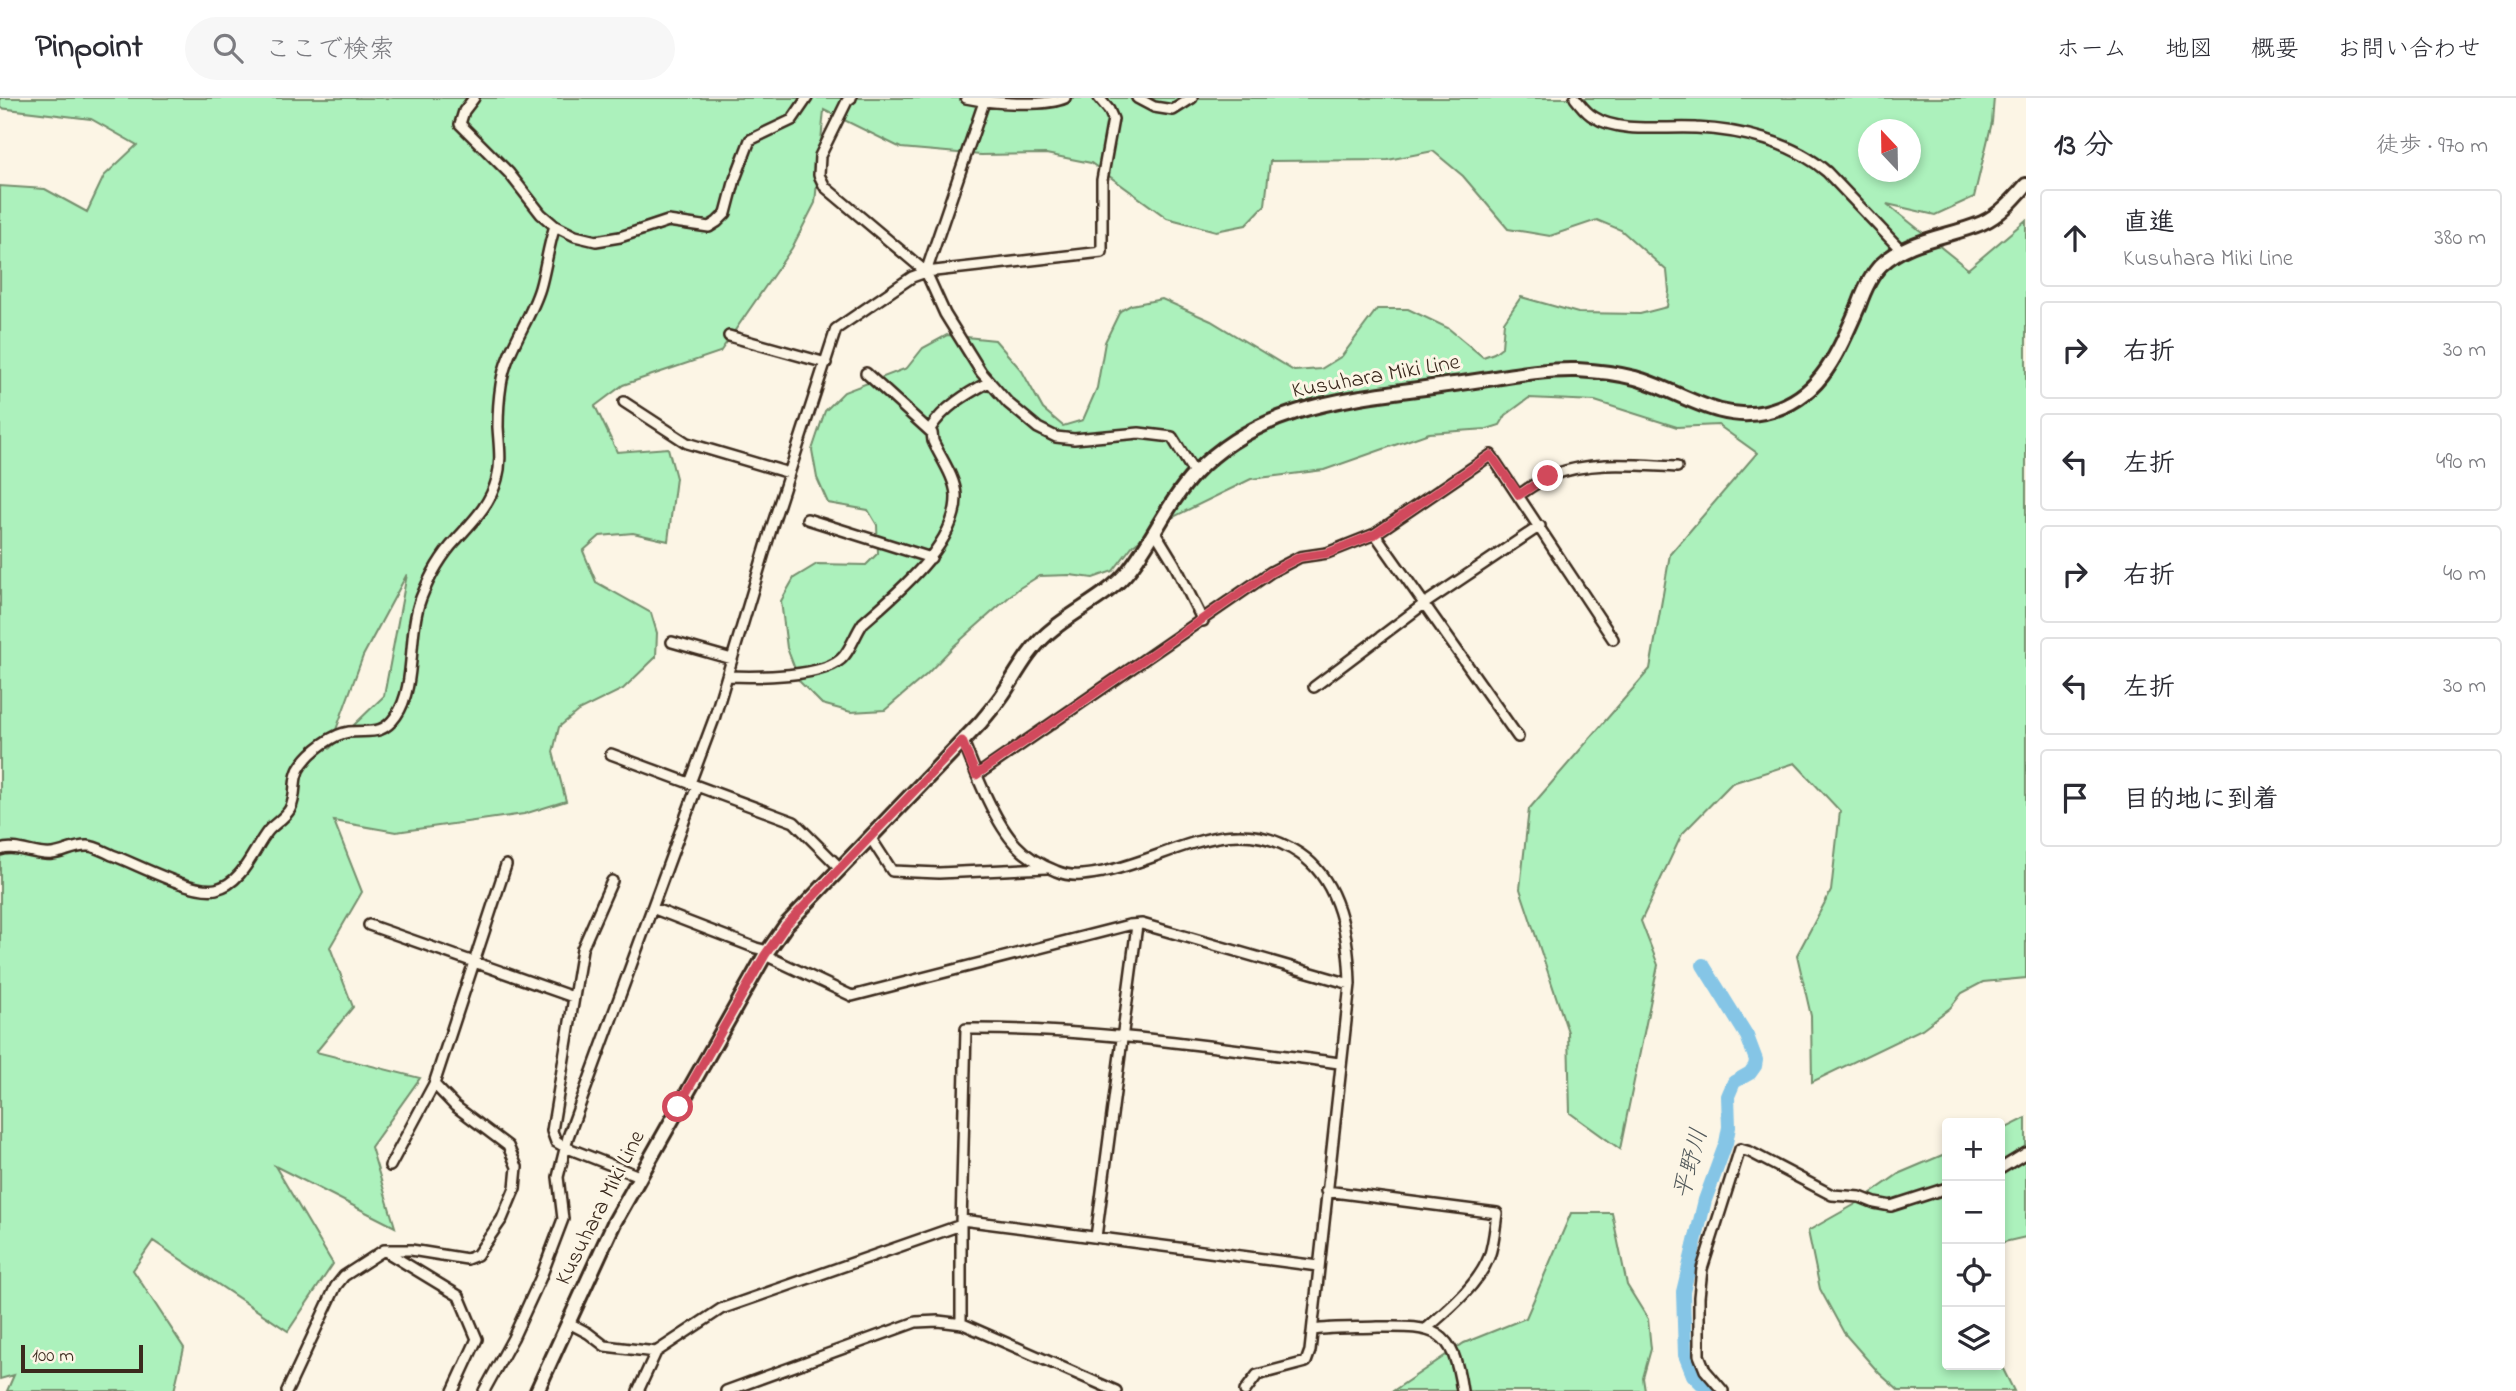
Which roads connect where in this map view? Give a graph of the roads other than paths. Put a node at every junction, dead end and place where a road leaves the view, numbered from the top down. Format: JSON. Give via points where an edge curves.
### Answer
{"nodes":[{"id":1,"x":474,"y":98,"type":"edge"},
{"id":2,"x":807,"y":98,"type":"edge"},
{"id":3,"x":851,"y":98,"type":"edge"},
{"id":4,"x":966,"y":98,"type":"edge"},
{"id":5,"x":1065,"y":98,"type":"edge"},
{"id":6,"x":1099,"y":98,"type":"edge"},
{"id":7,"x":1137,"y":98,"type":"edge"},
{"id":8,"x":1192,"y":98,"type":"edge"},
{"id":9,"x":1575,"y":98,"type":"edge"},
{"id":10,"x":984,"y":102,"type":"junction"},
{"id":11,"x":2026,"y":185,"type":"edge"},
{"id":12,"x":555,"y":226,"type":"junction"},
{"id":13,"x":1901,"y":250,"type":"junction"},
{"id":14,"x":926,"y":272,"type":"junction"},
{"id":15,"x":729,"y":336,"type":"dead end"},
{"id":16,"x":826,"y":363,"type":"junction"},
{"id":17,"x":866,"y":373,"type":"dead end"},
{"id":18,"x":989,"y":382,"type":"junction"},
{"id":19,"x":624,"y":402,"type":"dead end"},
{"id":20,"x":930,"y":429,"type":"junction"},
{"id":21,"x":1677,"y":467,"type":"dead end"},
{"id":22,"x":789,"y":473,"type":"junction"},
{"id":23,"x":1195,"y":474,"type":"junction"},
{"id":24,"x":1519,"y":495,"type":"junction"},
{"id":25,"x":807,"y":519,"type":"dead end"},
{"id":26,"x":1539,"y":526,"type":"junction"},
{"id":27,"x":1155,"y":532,"type":"junction"},
{"id":28,"x":1375,"y":534,"type":"junction"},
{"id":29,"x":931,"y":558,"type":"junction"},
{"id":30,"x":1424,"y":604,"type":"junction"},
{"id":31,"x":1203,"y":621,"type":"junction"},
{"id":32,"x":1613,"y":639,"type":"dead end"},
{"id":33,"x":673,"y":642,"type":"dead end"},
{"id":34,"x":732,"y":659,"type":"junction"},
{"id":35,"x":727,"y":676,"type":"junction"},
{"id":36,"x":1314,"y":687,"type":"dead end"},
{"id":37,"x":1518,"y":737,"type":"dead end"},
{"id":38,"x":962,"y":741,"type":"junction"},
{"id":39,"x":611,"y":754,"type":"dead end"},
{"id":40,"x":976,"y":775,"type":"junction"},
{"id":41,"x":694,"y":785,"type":"junction"},
{"id":42,"x":870,"y":837,"type":"junction"},
{"id":43,"x":0,"y":850,"type":"edge"},
{"id":44,"x":506,"y":865,"type":"dead end"},
{"id":45,"x":1049,"y":867,"type":"junction"},
{"id":46,"x":840,"y":868,"type":"junction"},
{"id":47,"x":612,"y":881,"type":"dead end"},
{"id":48,"x":652,"y":908,"type":"junction"},
{"id":49,"x":369,"y":925,"type":"dead end"},
{"id":50,"x":1137,"y":925,"type":"junction"},
{"id":51,"x":767,"y":953,"type":"junction"},
{"id":52,"x":475,"y":962,"type":"junction"},
{"id":53,"x":1350,"y":984,"type":"junction"},
{"id":54,"x":573,"y":997,"type":"junction"},
{"id":55,"x":1122,"y":1035,"type":"junction"},
{"id":56,"x":1340,"y":1063,"type":"junction"},
{"id":57,"x":434,"y":1084,"type":"junction"},
{"id":58,"x":565,"y":1147,"type":"junction"},
{"id":59,"x":2026,"y":1153,"type":"edge"},
{"id":60,"x":390,"y":1166,"type":"dead end"},
{"id":61,"x":2005,"y":1166,"type":"edge"},
{"id":62,"x":639,"y":1176,"type":"junction"},
{"id":63,"x":1942,"y":1190,"type":"edge"},
{"id":64,"x":1326,"y":1191,"type":"junction"},
{"id":65,"x":961,"y":1222,"type":"junction"},
{"id":66,"x":1096,"y":1237,"type":"junction"},
{"id":67,"x":384,"y":1250,"type":"junction"},
{"id":68,"x":1318,"y":1266,"type":"junction"},
{"id":69,"x":567,"y":1322,"type":"junction"},
{"id":70,"x":961,"y":1324,"type":"junction"},
{"id":71,"x":1427,"y":1328,"type":"junction"},
{"id":72,"x":1313,"y":1330,"type":"junction"},
{"id":73,"x":656,"y":1352,"type":"junction"},
{"id":74,"x":288,"y":1391,"type":"edge"},
{"id":75,"x":453,"y":1391,"type":"edge"},
{"id":76,"x":484,"y":1391,"type":"edge"},
{"id":77,"x":537,"y":1391,"type":"edge"},
{"id":78,"x":638,"y":1391,"type":"edge"},
{"id":79,"x":726,"y":1391,"type":"edge"},
{"id":80,"x":1116,"y":1391,"type":"edge"},
{"id":81,"x":1245,"y":1391,"type":"edge"},
{"id":82,"x":1462,"y":1391,"type":"edge"},
{"id":83,"x":1723,"y":1391,"type":"edge"}],
"edges":[{"from":1,"to":12,"type":"street","via":[[460,124]]},
{"from":2,"to":12,"type":"street","via":[[792,120],[751,140],[726,213],[709,228],[668,221],[596,241]]},
{"from":3,"to":14,"type":"street","via":[[820,156],[819,174],[841,202]]},
{"from":4,"to":10,"type":"street"},
{"from":5,"to":10,"type":"street","via":[[1039,103]]},
{"from":6,"to":14,"type":"street","via":[[1113,119],[1102,180],[1102,252]]},
{"from":7,"to":8,"type":"street","via":[[1173,110]]},
{"from":9,"to":13,"type":"street","via":[[1597,120],[1616,125],[1732,132],[1784,146],[1828,172]]},
{"from":10,"to":14,"type":"street"},
{"from":11,"to":13,"type":"main road","name":"Kusuhara Miki Line","via":[[1985,222]]},
{"from":12,"to":43,"type":"street","via":[[540,287],[506,361],[497,480],[487,503],[439,564],[422,596],[415,617],[407,692],[389,725],[371,733],[335,737],[302,762],[294,777],[290,808],[232,882],[216,889],[181,884],[89,846],[52,854]]},
{"from":13,"to":23,"type":"main road","name":"Kusuhara Miki Line","via":[[1878,268],[1867,285],[1832,364],[1816,385],[1781,407],[1745,415],[1724,414],[1636,379],[1574,370],[1544,372],[1311,406],[1246,433]]},
{"from":14,"to":16,"type":"street","via":[[836,329]]},
{"from":14,"to":18,"type":"street","via":[[965,351]]},
{"from":15,"to":16,"type":"street"},
{"from":16,"to":22,"type":"street"},
{"from":17,"to":20,"type":"street"},
{"from":18,"to":20,"type":"street","via":[[938,416]]},
{"from":18,"to":23,"type":"street","via":[[1038,428],[1056,437],[1171,436]]},
{"from":19,"to":22,"type":"street","via":[[687,443]]},
{"from":20,"to":29,"type":"street","via":[[956,492],[946,536]]},
{"from":21,"to":24,"type":"street","via":[[1609,464],[1571,469],[1548,476]]},
{"from":22,"to":34,"type":"street"},
{"from":23,"to":27,"type":"main road","name":"Kusuhara Miki Line"},
{"from":24,"to":26,"type":"street"},
{"from":24,"to":28,"type":"street","via":[[1491,455]]},
{"from":25,"to":29,"type":"street"},
{"from":26,"to":30,"type":"street"},
{"from":26,"to":32,"type":"street"},
{"from":27,"to":31,"type":"street"},
{"from":27,"to":38,"type":"main road","name":"Kusuhara Miki Line","via":[[1114,586],[1037,643],[1003,695]]},
{"from":28,"to":30,"type":"street"},
{"from":28,"to":31,"type":"street","via":[[1283,565]]},
{"from":29,"to":35,"type":"street","via":[[863,622],[839,661],[801,673]]},
{"from":30,"to":36,"type":"street"},
{"from":30,"to":37,"type":"street"},
{"from":31,"to":40,"type":"street"},
{"from":33,"to":34,"type":"street"},
{"from":34,"to":35,"type":"street"},
{"from":35,"to":41,"type":"street"},
{"from":38,"to":40,"type":"street"},
{"from":38,"to":42,"type":"main road","name":"Kusuhara Miki Line"},
{"from":39,"to":41,"type":"street"},
{"from":40,"to":45,"type":"street","via":[[1009,836],[1034,860]]},
{"from":41,"to":46,"type":"street","via":[[794,822]]},
{"from":41,"to":48,"type":"street"},
{"from":42,"to":45,"type":"street","via":[[892,871]]},
{"from":42,"to":46,"type":"main road","name":"Kusuhara Miki Line"},
{"from":44,"to":52,"type":"street"},
{"from":45,"to":53,"type":"street","via":[[1081,876],[1202,840],[1252,835],[1270,838],[1307,859],[1331,889],[1349,958]]},
{"from":46,"to":51,"type":"main road","name":"Kusuhara Miki Line","via":[[786,925]]},
{"from":47,"to":54,"type":"street","via":[[582,949]]},
{"from":48,"to":51,"type":"street"},
{"from":48,"to":58,"type":"street"},
{"from":49,"to":52,"type":"street"},
{"from":50,"to":51,"type":"street","via":[[852,996]]},
{"from":50,"to":53,"type":"street"},
{"from":50,"to":55,"type":"street"},
{"from":51,"to":62,"type":"main road","name":"Kusuhara Miki Line"},
{"from":52,"to":54,"type":"street"},
{"from":52,"to":57,"type":"street"},
{"from":53,"to":56,"type":"street"},
{"from":54,"to":58,"type":"street","via":[[552,1131],[556,1142]]},
{"from":55,"to":56,"type":"street"},
{"from":55,"to":65,"type":"street","via":[[966,1029]]},
{"from":55,"to":66,"type":"street"},
{"from":56,"to":64,"type":"street"},
{"from":57,"to":60,"type":"street"},
{"from":57,"to":67,"type":"street","via":[[508,1146],[517,1167],[514,1188],[502,1219],[477,1255],[467,1259]]},
{"from":58,"to":62,"type":"street"},
{"from":58,"to":76,"type":"street","via":[[558,1177],[563,1219],[513,1338]]},
{"from":59,"to":61,"type":"street"},
{"from":62,"to":69,"type":"main road","name":"Kusuhara Miki Line"},
{"from":63,"to":83,"type":"street","via":[[1891,1206],[1832,1195],[1740,1150],[1702,1269],[1699,1297],[1699,1355]]},
{"from":64,"to":68,"type":"street"},
{"from":64,"to":71,"type":"street","via":[[1497,1213],[1483,1268]]},
{"from":65,"to":66,"type":"street"},
{"from":65,"to":70,"type":"street"},
{"from":65,"to":73,"type":"street","via":[[722,1309]]},
{"from":66,"to":68,"type":"street"},
{"from":67,"to":74,"type":"street","via":[[336,1286]]},
{"from":67,"to":75,"type":"street","via":[[459,1296],[477,1339]]},
{"from":68,"to":72,"type":"street"},
{"from":69,"to":73,"type":"street","via":[[604,1346]]},
{"from":69,"to":77,"type":"main road","name":"Kusuhara Miki Line"},
{"from":70,"to":79,"type":"street","via":[[916,1322]]},
{"from":70,"to":80,"type":"street"},
{"from":71,"to":72,"type":"street"},
{"from":71,"to":82,"type":"street","via":[[1455,1356]]},
{"from":72,"to":81,"type":"street","via":[[1306,1362],[1257,1375]]},
{"from":73,"to":78,"type":"street"}]}
